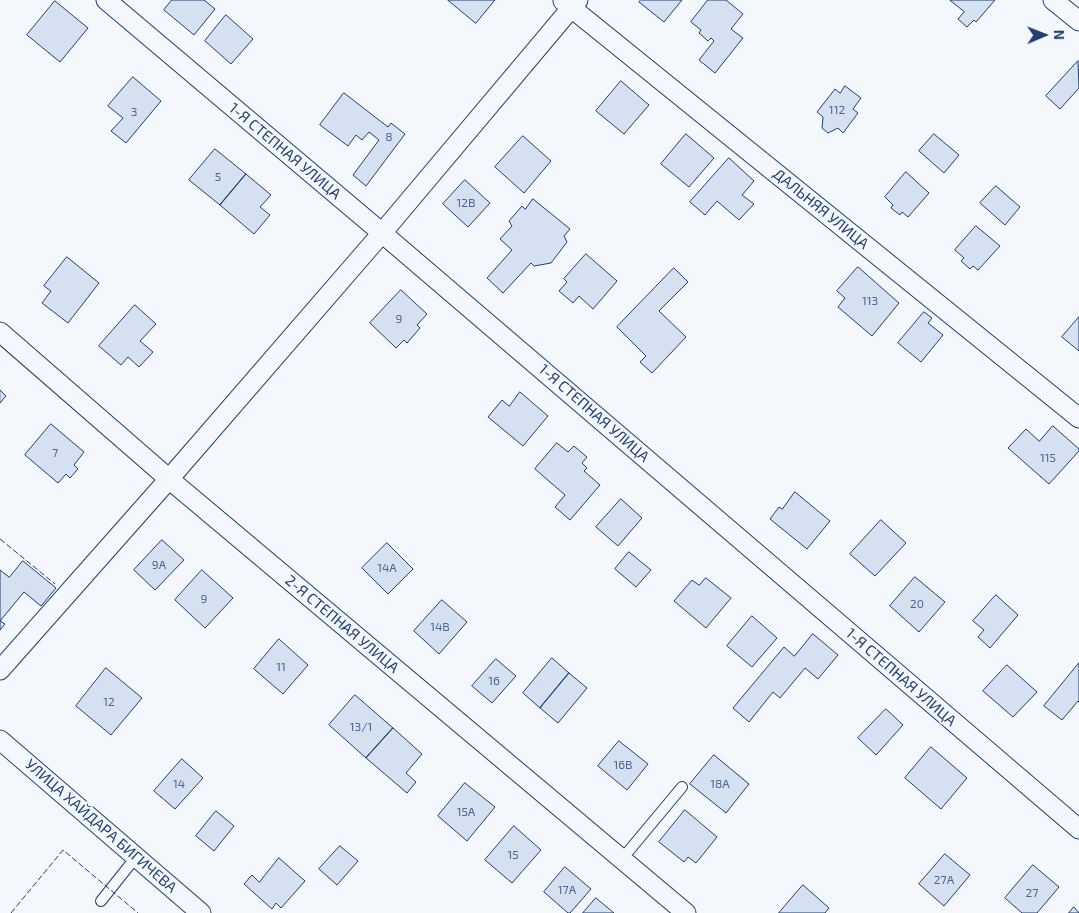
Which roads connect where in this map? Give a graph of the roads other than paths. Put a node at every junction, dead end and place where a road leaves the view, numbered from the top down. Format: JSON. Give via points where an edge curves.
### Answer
{"nodes":[{"id":1,"x":106,"y":0,"type":"edge"},
{"id":2,"x":1053,"y":0,"type":"edge"},
{"id":3,"x":571,"y":3,"type":"edge"},
{"id":4,"x":1079,"y":21,"type":"edge"},
{"id":5,"x":382,"y":233,"type":"junction"},
{"id":6,"x":0,"y":332,"type":"edge"},
{"id":7,"x":1079,"y":418,"type":"edge"},
{"id":8,"x":169,"y":479,"type":"junction"},
{"id":9,"x":0,"y":670,"type":"edge"},
{"id":10,"x":0,"y":740,"type":"edge"},
{"id":11,"x":682,"y":787,"type":"dead end"},
{"id":12,"x":1079,"y":829,"type":"edge"},
{"id":13,"x":136,"y":857,"type":"junction"},
{"id":14,"x":622,"y":859,"type":"junction"},
{"id":15,"x":101,"y":901,"type":"dead end"},
{"id":16,"x":201,"y":913,"type":"edge"},
{"id":17,"x":686,"y":913,"type":"edge"}],
"edges":[{"from":1,"to":5,"type":"street","name":"1-Я СТЕПНАЯ УЛИЦА"},
{"from":2,"to":4,"type":"street"},
{"from":3,"to":5,"type":"street"},
{"from":3,"to":7,"type":"street","name":"ДАЛЬНЯЯ УЛИЦА"},
{"from":5,"to":8,"type":"street"},
{"from":5,"to":12,"type":"street","name":"1-Я СТЕПНАЯ УЛИЦА"},
{"from":6,"to":8,"type":"street","name":"2-Я СТЕПНАЯ УЛИЦА"},
{"from":8,"to":9,"type":"street"},
{"from":8,"to":14,"type":"street","name":"2-Я СТЕПНАЯ УЛИЦА"},
{"from":10,"to":13,"type":"street","name":"УЛИЦА ХАЙДАРА БИГИЧЕВА"},
{"from":11,"to":14,"type":"lane"},
{"from":13,"to":15,"type":"lane"},
{"from":13,"to":16,"type":"street","name":"УЛИЦА ХАЙДАРА БИГИЧЕВА"},
{"from":14,"to":17,"type":"street","name":"2-Я СТЕПНАЯ УЛИЦА"}]}
